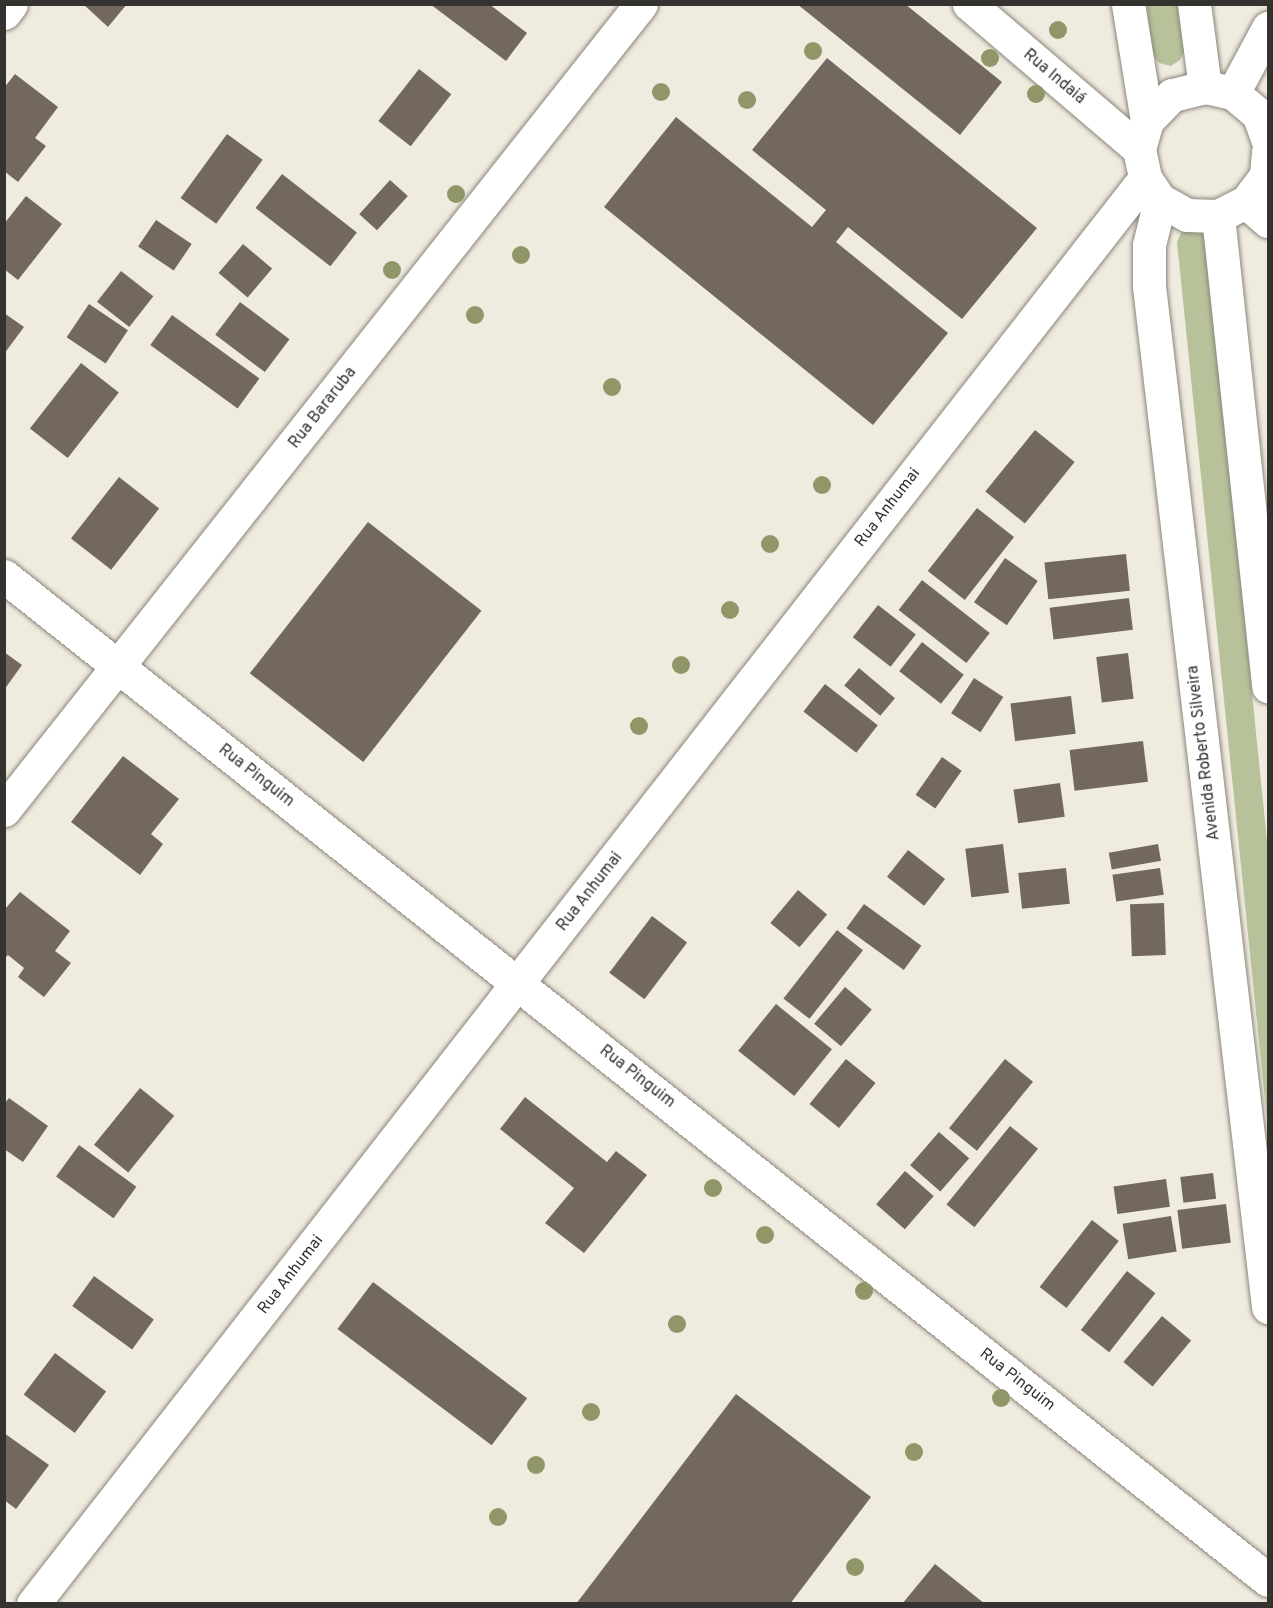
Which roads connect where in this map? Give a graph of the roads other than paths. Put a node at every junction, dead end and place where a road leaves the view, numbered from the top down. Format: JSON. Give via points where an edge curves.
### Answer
{"nodes":[{"id":1,"x":11,"y":4,"type":"edge"},
{"id":2,"x":640,"y":4,"type":"edge"},
{"id":3,"x":969,"y":4,"type":"edge"},
{"id":4,"x":1128,"y":4,"type":"edge"},
{"id":5,"x":1194,"y":4,"type":"edge"},
{"id":6,"x":4,"y":13,"type":"edge"},
{"id":7,"x":1269,"y":28,"type":"edge"},
{"id":8,"x":1219,"y":90,"type":"junction"},
{"id":9,"x":1265,"y":122,"type":"edge"},
{"id":10,"x":1148,"y":162,"type":"junction"},
{"id":11,"x":1268,"y":167,"type":"edge"},
{"id":12,"x":1244,"y":213,"type":"edge"},
{"id":13,"x":4,"y":576,"type":"edge"},
{"id":14,"x":118,"y":668,"type":"junction"},
{"id":15,"x":1269,"y":686,"type":"edge"},
{"id":16,"x":4,"y":810,"type":"edge"},
{"id":17,"x":519,"y":983,"type":"junction"},
{"id":18,"x":1269,"y":1307,"type":"edge"},
{"id":19,"x":1269,"y":1580,"type":"edge"},
{"id":20,"x":33,"y":1604,"type":"edge"}],
"edges":[{"from":1,"to":6,"type":"street"},
{"from":2,"to":14,"type":"street","name":"Rua Bararuba"},
{"from":3,"to":10,"type":"street","name":"Rua Indaiá"},
{"from":4,"to":10,"type":"street","name":"Avenida Roberto Silveira"},
{"from":5,"to":8,"type":"street"},
{"from":7,"to":8,"type":"street"},
{"from":8,"to":9,"type":"street"},
{"from":8,"to":10,"type":"street","name":"Rua Anhumai","via":[[1172,95]]},
{"from":10,"to":12,"type":"street","name":"Rua Indaiá","via":[[1187,215]]},
{"from":10,"to":17,"type":"street","name":"Rua Anhumai"},
{"from":10,"to":18,"type":"street","name":"Avenida Roberto Silveira","via":[[1149,286]]},
{"from":11,"to":12,"type":"street"},
{"from":12,"to":15,"type":"street"},
{"from":13,"to":14,"type":"street","name":"Rua Pinguim"},
{"from":14,"to":16,"type":"street","name":"Rua Bararuba"},
{"from":14,"to":17,"type":"street","name":"Rua Pinguim"},
{"from":17,"to":19,"type":"street","name":"Rua Pinguim"},
{"from":17,"to":20,"type":"street","name":"Rua Anhumai"}]}
